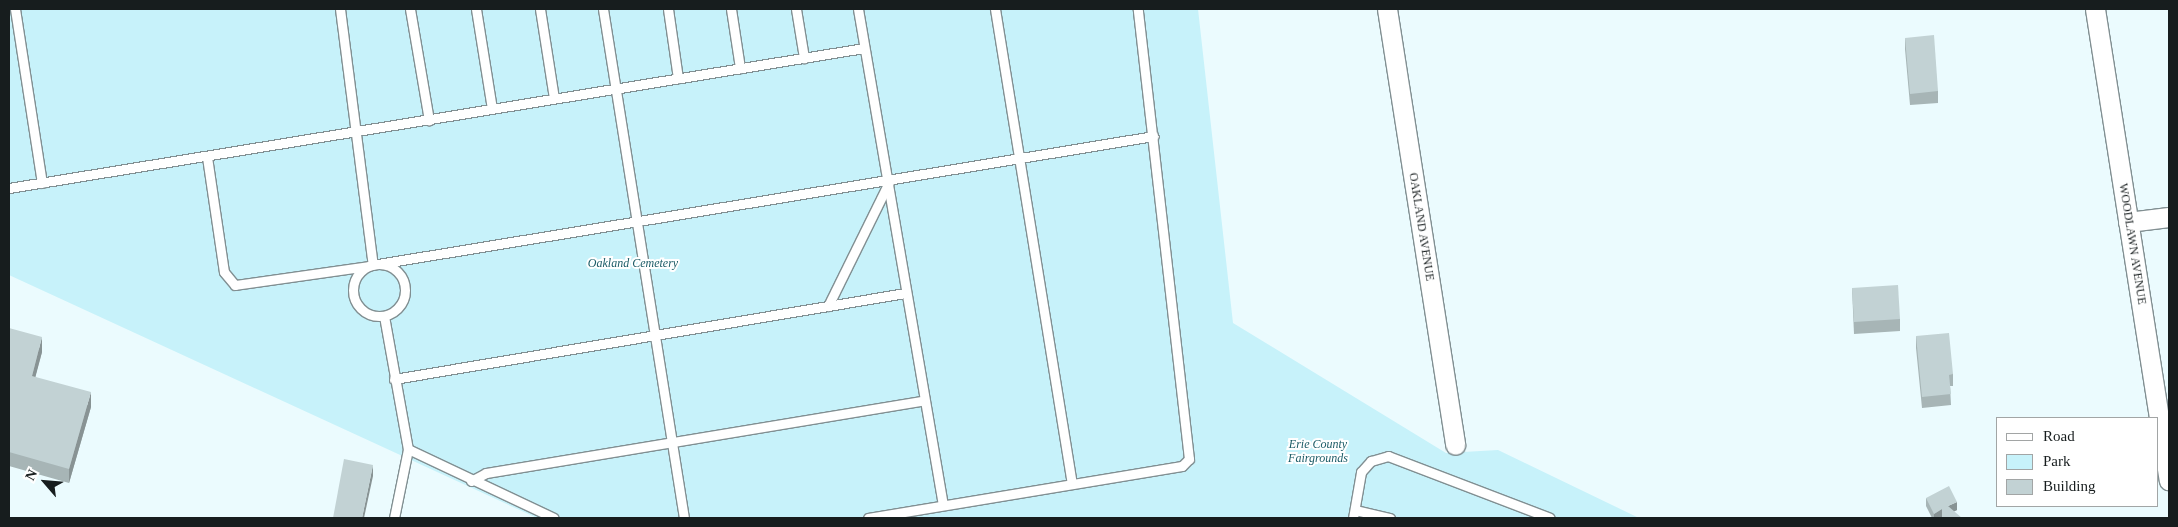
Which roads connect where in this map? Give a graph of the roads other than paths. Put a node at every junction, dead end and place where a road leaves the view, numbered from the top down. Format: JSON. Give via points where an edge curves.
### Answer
{"nodes":[{"id":1,"x":15,"y":9,"type":"edge"},
{"id":2,"x":340,"y":9,"type":"edge"},
{"id":3,"x":410,"y":9,"type":"edge"},
{"id":4,"x":476,"y":9,"type":"edge"},
{"id":5,"x":540,"y":9,"type":"edge"},
{"id":6,"x":603,"y":9,"type":"edge"},
{"id":7,"x":668,"y":9,"type":"edge"},
{"id":8,"x":731,"y":9,"type":"edge"},
{"id":9,"x":796,"y":9,"type":"edge"},
{"id":10,"x":858,"y":9,"type":"edge"},
{"id":11,"x":995,"y":9,"type":"edge"},
{"id":12,"x":1138,"y":9,"type":"edge"},
{"id":13,"x":1387,"y":9,"type":"edge"},
{"id":14,"x":2094,"y":9,"type":"edge"},
{"id":15,"x":864,"y":48,"type":"junction"},
{"id":16,"x":804,"y":58,"type":"junction"},
{"id":17,"x":740,"y":68,"type":"junction"},
{"id":18,"x":678,"y":78,"type":"junction"},
{"id":19,"x":615,"y":87,"type":"junction"},
{"id":20,"x":554,"y":98,"type":"junction"},
{"id":21,"x":492,"y":109,"type":"junction"},
{"id":22,"x":429,"y":120,"type":"junction"},
{"id":23,"x":354,"y":131,"type":"junction"},
{"id":24,"x":1154,"y":136,"type":"junction"},
{"id":25,"x":207,"y":157,"type":"junction"},
{"id":26,"x":1020,"y":161,"type":"junction"},
{"id":27,"x":889,"y":182,"type":"junction"},
{"id":28,"x":42,"y":183,"type":"junction"},
{"id":29,"x":9,"y":188,"type":"edge"},
{"id":30,"x":2169,"y":217,"type":"edge"},
{"id":31,"x":636,"y":222,"type":"junction"},
{"id":32,"x":2128,"y":222,"type":"junction"},
{"id":33,"x":373,"y":265,"type":"junction"},
{"id":34,"x":905,"y":293,"type":"junction"},
{"id":35,"x":828,"y":306,"type":"junction"},
{"id":36,"x":384,"y":316,"type":"junction"},
{"id":37,"x":655,"y":335,"type":"junction"},
{"id":38,"x":394,"y":379,"type":"junction"},
{"id":39,"x":923,"y":401,"type":"junction"},
{"id":40,"x":2166,"y":437,"type":"edge"},
{"id":41,"x":671,"y":442,"type":"junction"},
{"id":42,"x":1455,"y":445,"type":"dead end"},
{"id":43,"x":408,"y":449,"type":"junction"},
{"id":44,"x":2169,"y":480,"type":"edge"},
{"id":45,"x":471,"y":481,"type":"junction"},
{"id":46,"x":1072,"y":484,"type":"junction"},
{"id":47,"x":943,"y":505,"type":"junction"},
{"id":48,"x":1354,"y":514,"type":"edge"},
{"id":49,"x":394,"y":518,"type":"edge"},
{"id":50,"x":554,"y":518,"type":"edge"},
{"id":51,"x":684,"y":518,"type":"edge"},
{"id":52,"x":868,"y":518,"type":"edge"},
{"id":53,"x":1390,"y":518,"type":"edge"},
{"id":54,"x":1550,"y":518,"type":"edge"}],
"edges":[{"from":1,"to":28,"type":"lane"},
{"from":2,"to":23,"type":"lane"},
{"from":3,"to":22,"type":"lane"},
{"from":4,"to":21,"type":"lane"},
{"from":5,"to":20,"type":"lane"},
{"from":6,"to":19,"type":"lane"},
{"from":7,"to":18,"type":"lane"},
{"from":8,"to":17,"type":"lane"},
{"from":9,"to":16,"type":"lane"},
{"from":10,"to":15,"type":"lane"},
{"from":11,"to":26,"type":"lane"},
{"from":12,"to":24,"type":"lane"},
{"from":13,"to":42,"type":"street","name":"OAKLAND AVENUE"},
{"from":14,"to":32,"type":"street","name":"WOODLAWN AVENUE"},
{"from":15,"to":16,"type":"lane"},
{"from":15,"to":27,"type":"lane"},
{"from":16,"to":17,"type":"lane"},
{"from":17,"to":18,"type":"lane"},
{"from":18,"to":19,"type":"lane"},
{"from":19,"to":20,"type":"lane"},
{"from":19,"to":31,"type":"lane"},
{"from":20,"to":21,"type":"lane"},
{"from":21,"to":22,"type":"lane"},
{"from":22,"to":23,"type":"lane"},
{"from":23,"to":25,"type":"lane"},
{"from":23,"to":33,"type":"lane"},
{"from":24,"to":26,"type":"lane"},
{"from":24,"to":46,"type":"lane","via":[[1189,459],[1182,466]]},
{"from":25,"to":28,"type":"lane"},
{"from":25,"to":33,"type":"lane","via":[[224,272],[235,285]]},
{"from":26,"to":27,"type":"lane"},
{"from":26,"to":46,"type":"lane"},
{"from":27,"to":31,"type":"lane"},
{"from":27,"to":34,"type":"lane"},
{"from":27,"to":35,"type":"lane"},
{"from":28,"to":29,"type":"lane"},
{"from":30,"to":32,"type":"street"},
{"from":31,"to":33,"type":"lane"},
{"from":31,"to":37,"type":"lane"},
{"from":32,"to":40,"type":"street","name":"WOODLAWN AVENUE"},
{"from":33,"to":36,"type":"lane","via":[[356,278],[353,295],[361,310]]},
{"from":33,"to":36,"type":"lane","via":[[394,270],[404,285],[398,308]]},
{"from":34,"to":35,"type":"lane"},
{"from":34,"to":39,"type":"lane"},
{"from":35,"to":37,"type":"lane"},
{"from":36,"to":38,"type":"lane"},
{"from":37,"to":38,"type":"lane"},
{"from":37,"to":41,"type":"lane"},
{"from":38,"to":43,"type":"lane"},
{"from":39,"to":41,"type":"lane"},
{"from":39,"to":47,"type":"lane"},
{"from":40,"to":44,"type":"street","name":"WOODLAWN AVENUE"},
{"from":41,"to":45,"type":"lane","via":[[486,473]]},
{"from":41,"to":51,"type":"lane"},
{"from":43,"to":45,"type":"lane"},
{"from":43,"to":49,"type":"lane"},
{"from":45,"to":50,"type":"lane"},
{"from":46,"to":47,"type":"lane"},
{"from":47,"to":52,"type":"lane"},
{"from":48,"to":53,"type":"lane"},
{"from":48,"to":54,"type":"lane","via":[[1361,472],[1371,461],[1388,456]]}]}
